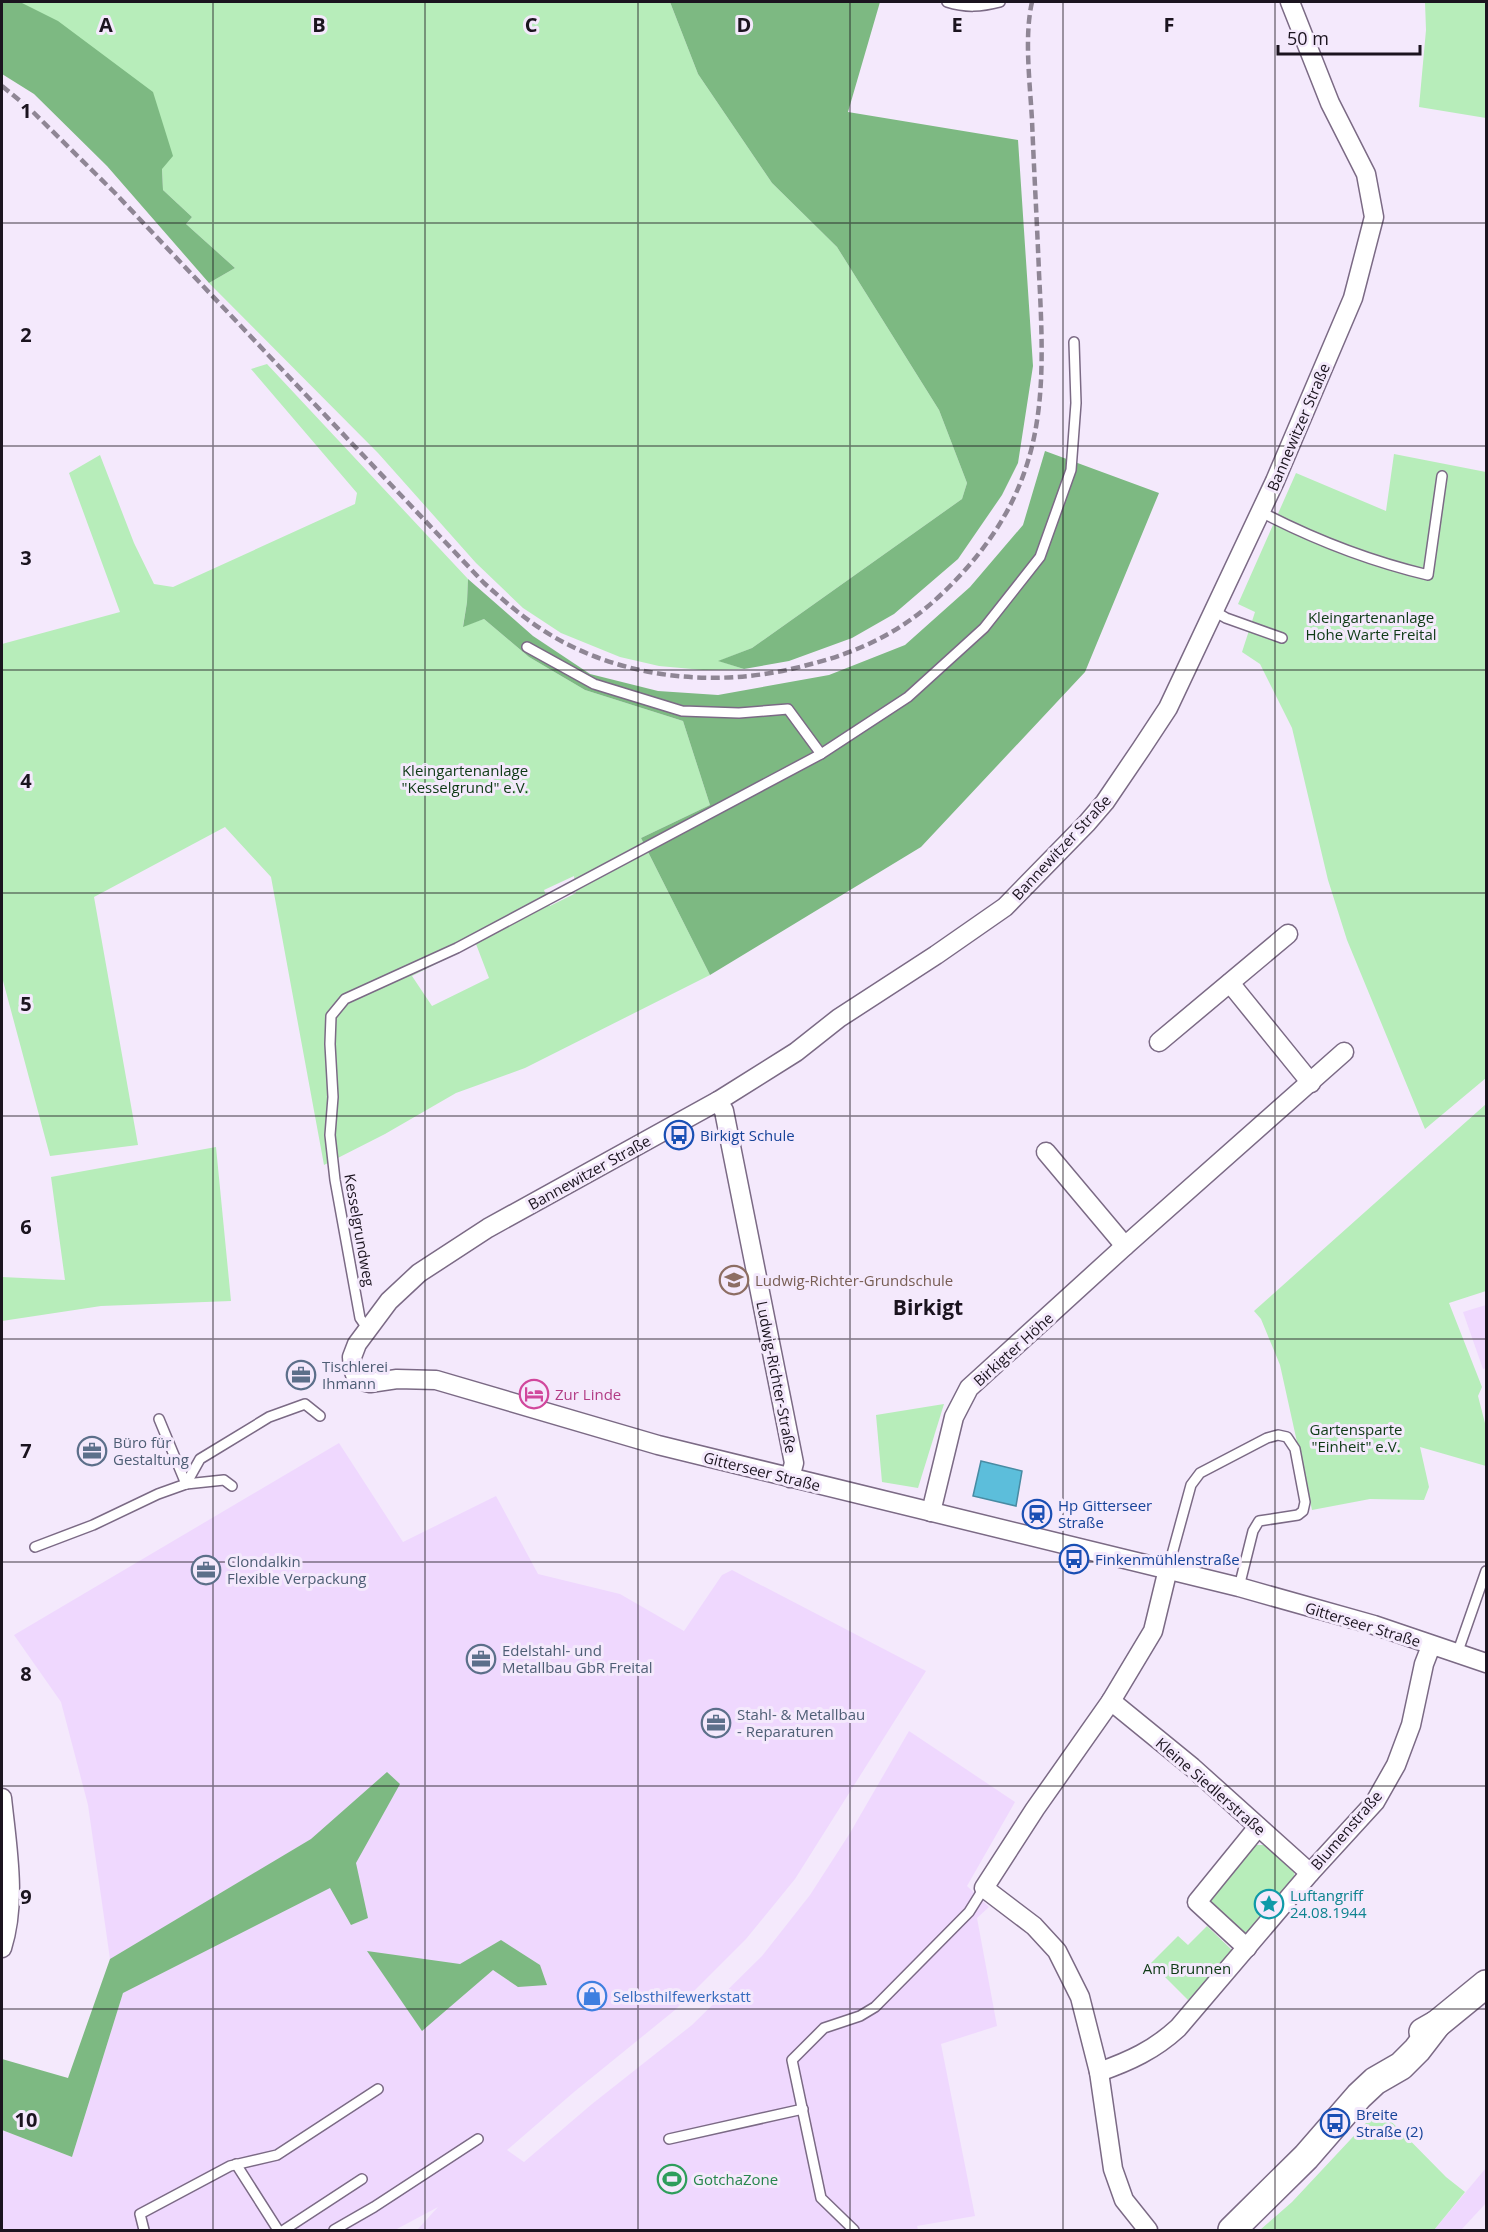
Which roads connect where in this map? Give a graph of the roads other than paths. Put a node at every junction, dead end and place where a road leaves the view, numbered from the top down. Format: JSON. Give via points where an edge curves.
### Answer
{"nodes":[{"id":1,"x":947,"y":2,"type":"edge"},
{"id":2,"x":1000,"y":2,"type":"edge"},
{"id":3,"x":1290,"y":2,"type":"edge"},
{"id":4,"x":1074,"y":342,"type":"dead end"},
{"id":5,"x":1442,"y":476,"type":"dead end"},
{"id":6,"x":1261,"y":512,"type":"junction"},
{"id":7,"x":1214,"y":611,"type":"junction"},
{"id":8,"x":1282,"y":638,"type":"dead end"},
{"id":9,"x":527,"y":648,"type":"dead end"},
{"id":10,"x":821,"y":754,"type":"junction"},
{"id":11,"x":1288,"y":934,"type":"dead end"},
{"id":12,"x":1230,"y":983,"type":"junction"},
{"id":13,"x":1159,"y":1042,"type":"dead end"},
{"id":14,"x":1344,"y":1052,"type":"dead end"},
{"id":15,"x":1311,"y":1083,"type":"junction"},
{"id":16,"x":718,"y":1101,"type":"junction"},
{"id":17,"x":1046,"y":1152,"type":"dead end"},
{"id":18,"x":1125,"y":1246,"type":"junction"},
{"id":19,"x":367,"y":1328,"type":"junction"},
{"id":20,"x":357,"y":1380,"type":"joint"},
{"id":21,"x":320,"y":1416,"type":"dead end"},
{"id":22,"x":159,"y":1419,"type":"dead end"},
{"id":23,"x":790,"y":1478,"type":"junction"},
{"id":24,"x":186,"y":1484,"type":"junction"},
{"id":25,"x":232,"y":1486,"type":"dead end"},
{"id":26,"x":931,"y":1512,"type":"junction"},
{"id":27,"x":35,"y":1547,"type":"dead end"},
{"id":28,"x":1168,"y":1569,"type":"junction"},
{"id":29,"x":1486,"y":1571,"type":"edge"},
{"id":30,"x":1239,"y":1587,"type":"junction"},
{"id":31,"x":1431,"y":1646,"type":"junction"},
{"id":32,"x":1457,"y":1654,"type":"junction"},
{"id":33,"x":1486,"y":1663,"type":"edge"},
{"id":34,"x":1111,"y":1701,"type":"junction"},
{"id":35,"x":2,"y":1798,"type":"edge"},
{"id":36,"x":1258,"y":1827,"type":"junction"},
{"id":37,"x":1310,"y":1873,"type":"junction"},
{"id":38,"x":984,"y":1888,"type":"junction"},
{"id":39,"x":2,"y":1948,"type":"edge"},
{"id":40,"x":1247,"y":1948,"type":"junction"},
{"id":41,"x":1486,"y":1984,"type":"edge"},
{"id":42,"x":1099,"y":2072,"type":"junction"},
{"id":43,"x":378,"y":2089,"type":"dead end"},
{"id":44,"x":803,"y":2109,"type":"junction"},
{"id":45,"x":478,"y":2139,"type":"dead end"},
{"id":46,"x":669,"y":2139,"type":"dead end"},
{"id":47,"x":236,"y":2164,"type":"junction"},
{"id":48,"x":362,"y":2179,"type":"dead end"},
{"id":49,"x":144,"y":2230,"type":"edge"},
{"id":50,"x":278,"y":2230,"type":"edge"},
{"id":51,"x":284,"y":2230,"type":"edge"},
{"id":52,"x":334,"y":2230,"type":"edge"},
{"id":53,"x":854,"y":2230,"type":"edge"},
{"id":54,"x":1148,"y":2230,"type":"edge"},
{"id":55,"x":1232,"y":2230,"type":"edge"}],
"edges":[{"from":1,"to":2,"type":"lane","via":[[963,7]]},
{"from":3,"to":6,"type":"street","name":"Bannewitzer Straße","via":[[1330,104],[1366,174],[1374,217],[1353,298]]},
{"from":4,"to":10,"type":"lane","name":"Kesselgrundweg","via":[[1076,403],[1071,470],[1040,557],[984,628],[908,697]]},
{"from":5,"to":6,"type":"lane","via":[[1428,575],[1348,552]]},
{"from":6,"to":7,"type":"street","name":"Bannewitzer Straße"},
{"from":7,"to":8,"type":"lane"},
{"from":7,"to":16,"type":"street","name":"Bannewitzer Straße","via":[[1168,708],[1105,802],[1052,861],[1005,906],[839,1018],[796,1052]]},
{"from":9,"to":10,"type":"lane","via":[[594,684],[682,711],[739,713],[788,709]]},
{"from":10,"to":19,"type":"lane","name":"Kesselgrundweg","via":[[457,948],[345,999],[331,1016],[330,1135],[335,1180],[356,1302]]},
{"from":11,"to":12,"type":"street"},
{"from":12,"to":13,"type":"street"},
{"from":12,"to":15,"type":"street"},
{"from":14,"to":15,"type":"street","name":"Birkigter Höhe"},
{"from":15,"to":18,"type":"street","name":"Birkigter Höhe"},
{"from":16,"to":19,"type":"street","name":"Bannewitzer Straße","via":[[452,1250],[402,1287]]},
{"from":16,"to":23,"type":"street","name":"Ludwig-Richter-Straße","via":[[724,1111],[794,1463]]},
{"from":17,"to":18,"type":"street"},
{"from":18,"to":26,"type":"street","name":"Birkigter Höhe","via":[[969,1388],[954,1417]]},
{"from":19,"to":20,"type":"street","name":"Bannewitzer Straße","via":[[352,1357]]},
{"from":20,"to":23,"type":"street","name":"Gitterseer Straße","via":[[436,1380],[610,1432]]},
{"from":21,"to":24,"type":"lane","via":[[305,1404],[269,1417],[200,1460]]},
{"from":22,"to":24,"type":"lane"},
{"from":23,"to":26,"type":"street","name":"Gitterseer Straße"},
{"from":24,"to":25,"type":"lane","via":[[224,1480]]},
{"from":24,"to":27,"type":"lane"},
{"from":26,"to":28,"type":"street","name":"Gitterseer Straße"},
{"from":28,"to":30,"type":"street","name":"Gitterseer Straße"},
{"from":28,"to":30,"type":"lane","via":[[1191,1485],[1200,1473],[1267,1438],[1287,1437],[1295,1449],[1305,1502],[1303,1510],[1298,1515],[1259,1521]]},
{"from":28,"to":34,"type":"street","via":[[1153,1631]]},
{"from":29,"to":32,"type":"lane"},
{"from":30,"to":31,"type":"street","name":"Gitterseer Straße","via":[[1374,1625]]},
{"from":31,"to":32,"type":"street","name":"Gitterseer Straße"},
{"from":31,"to":37,"type":"street","name":"Blumenstraße","via":[[1411,1725],[1396,1765],[1375,1802]]},
{"from":32,"to":33,"type":"street","name":"Gitterseer Straße"},
{"from":34,"to":36,"type":"street","name":"Kleine Siedlerstraße"},
{"from":34,"to":38,"type":"street"},
{"from":35,"to":39,"type":"street","via":[[9,1905]]},
{"from":36,"to":37,"type":"street","name":"Kleine Siedlerstraße"},
{"from":36,"to":40,"type":"street","via":[[1197,1902]]},
{"from":37,"to":40,"type":"street","name":"Blumenstraße"},
{"from":38,"to":42,"type":"street","via":[[1034,1926],[1057,1951],[1080,1996]]},
{"from":38,"to":44,"type":"lane","via":[[969,1912],[875,2007],[824,2028],[792,2060]]},
{"from":40,"to":42,"type":"street","name":"Blumenstraße","via":[[1160,2045]]},
{"from":41,"to":55,"type":"street","via":[[1437,2024],[1401,2046],[1376,2081]]},
{"from":42,"to":54,"type":"street","via":[[1113,2169],[1124,2200]]},
{"from":43,"to":47,"type":"lane","via":[[277,2155]]},
{"from":44,"to":46,"type":"lane"},
{"from":44,"to":53,"type":"lane","via":[[821,2198]]},
{"from":45,"to":52,"type":"lane"},
{"from":47,"to":49,"type":"lane","via":[[140,2214]]},
{"from":47,"to":50,"type":"lane"},
{"from":48,"to":51,"type":"lane"}]}
